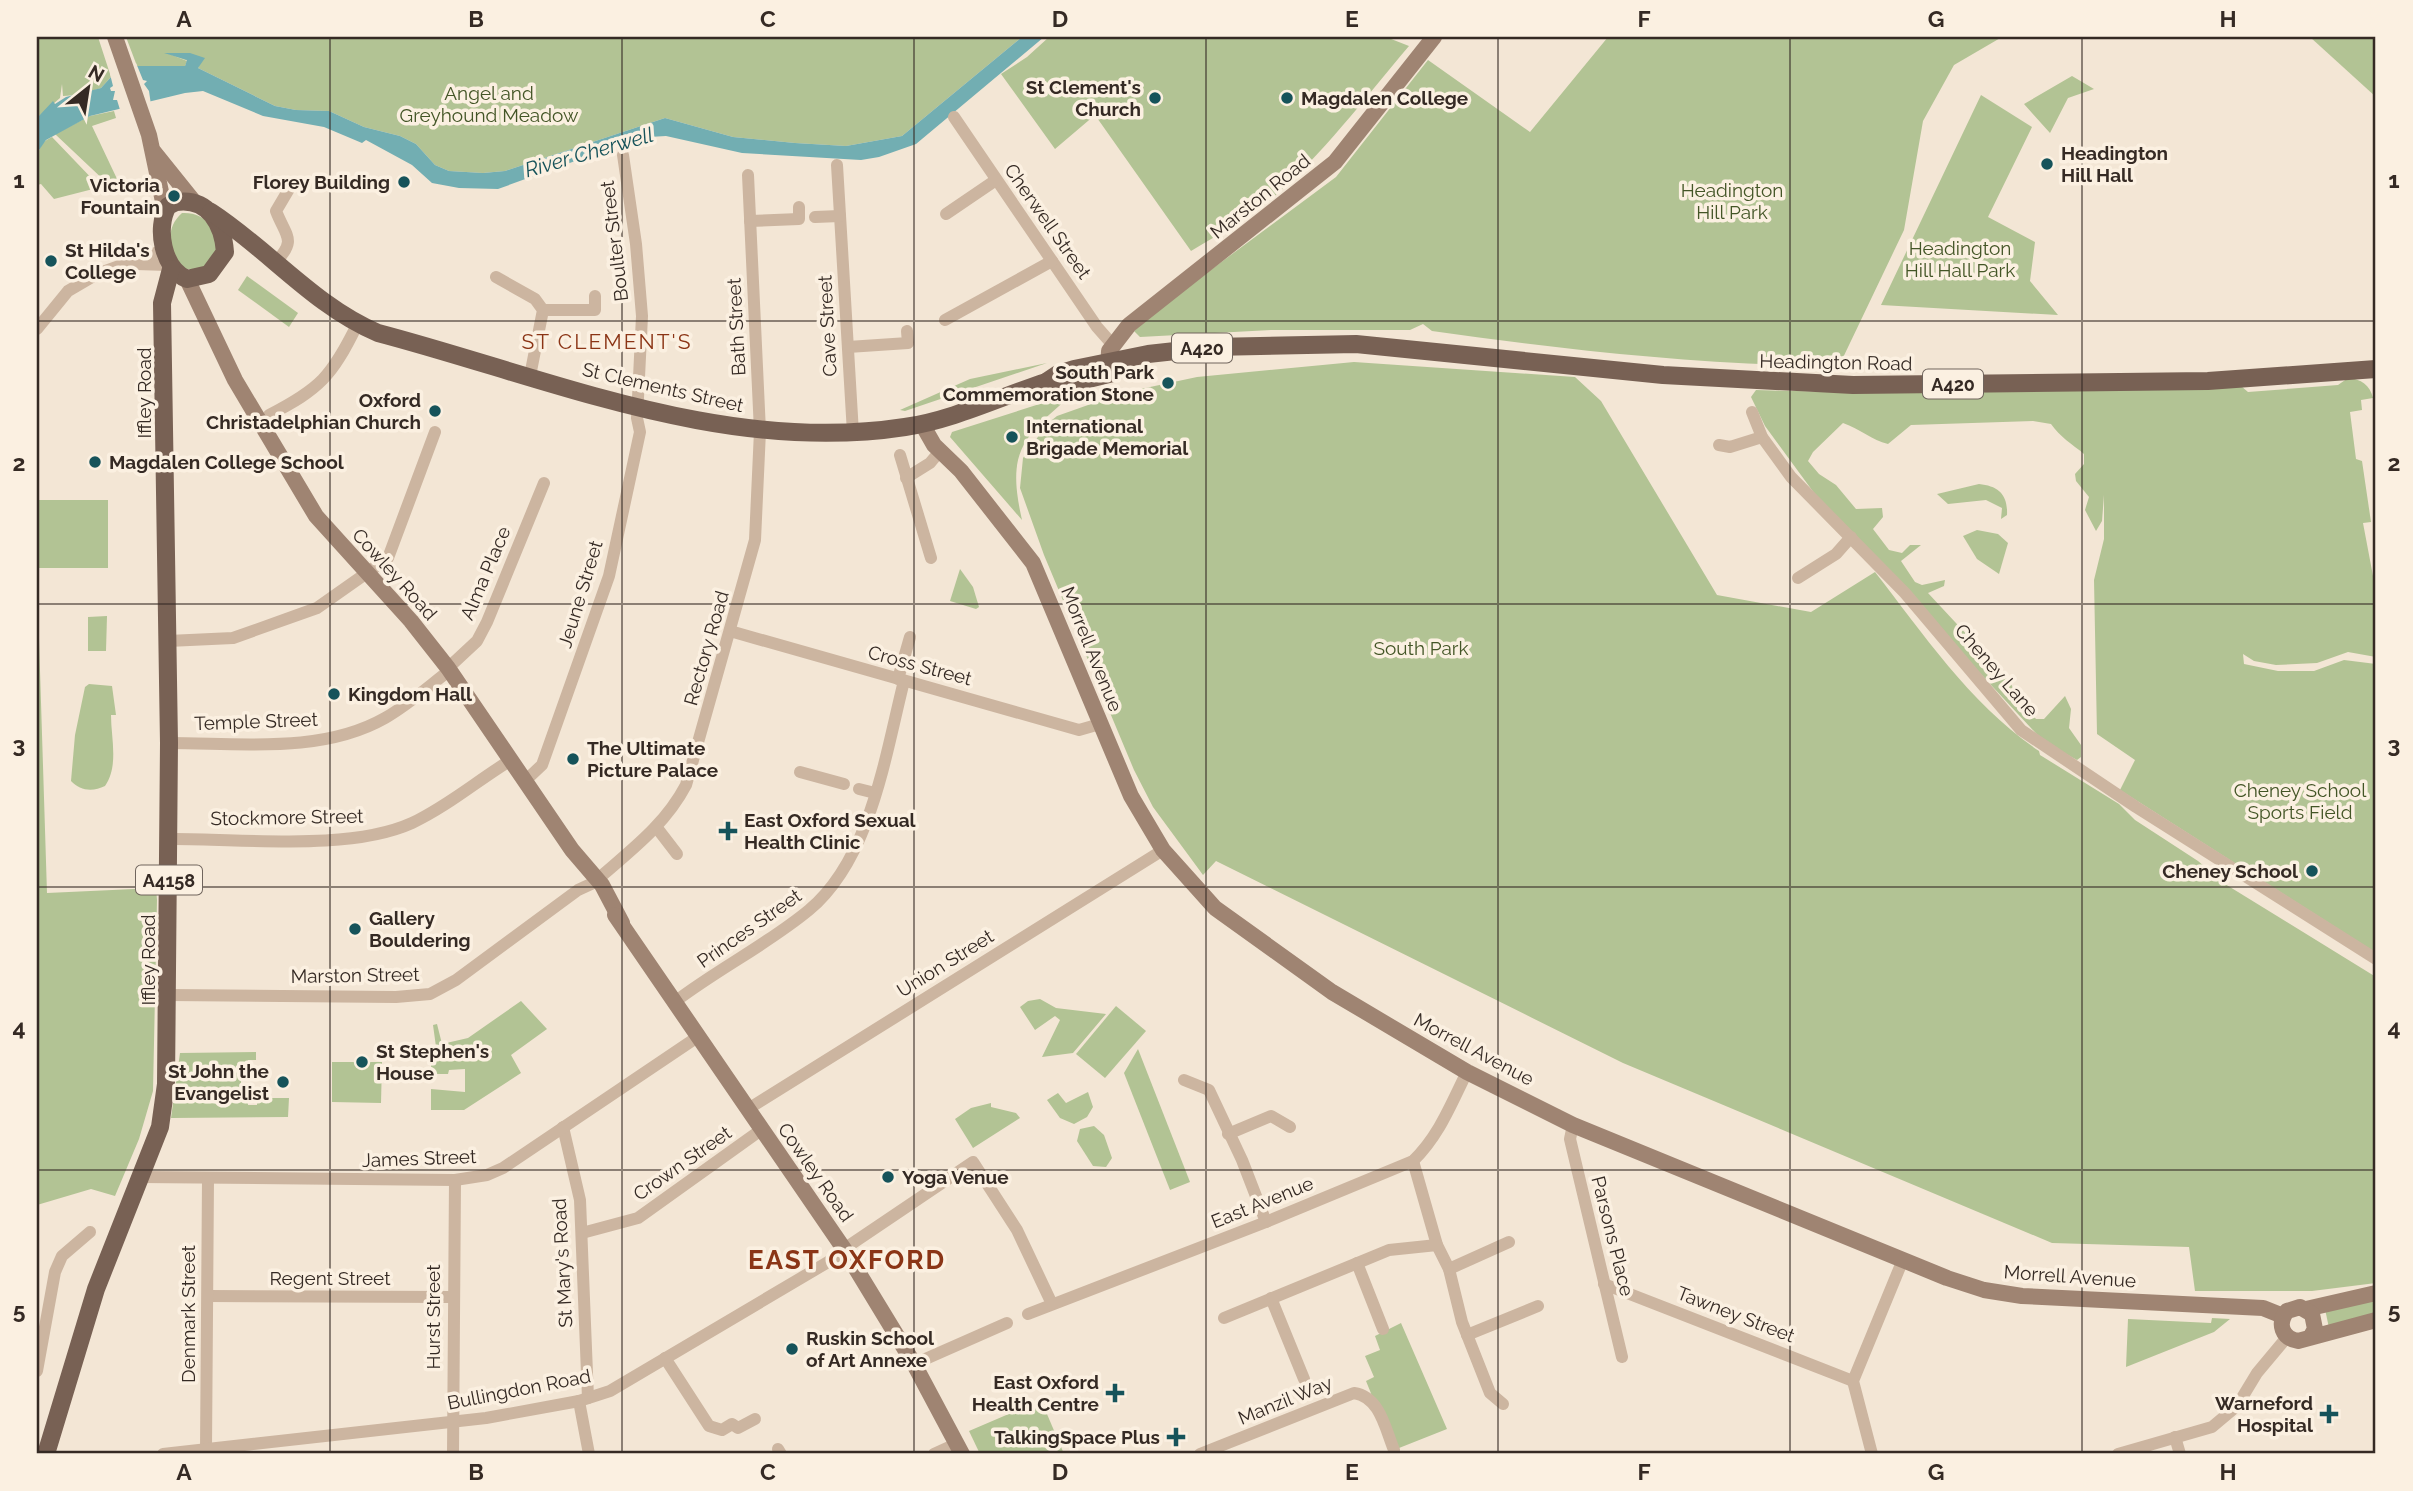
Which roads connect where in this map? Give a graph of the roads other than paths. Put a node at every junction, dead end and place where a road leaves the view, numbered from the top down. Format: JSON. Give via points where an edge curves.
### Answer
{"nodes":[{"id":1,"x":115,"y":37,"type":"edge"},
{"id":2,"x":1434,"y":37,"type":"edge"},
{"id":3,"x":954,"y":117,"type":"dead end"},
{"id":4,"x":153,"y":150,"type":"junction"},
{"id":5,"x":623,"y":155,"type":"dead end"},
{"id":6,"x":837,"y":165,"type":"dead end"},
{"id":7,"x":748,"y":175,"type":"dead end"},
{"id":8,"x":996,"y":180,"type":"junction"},
{"id":9,"x":289,"y":189,"type":"dead end"},
{"id":10,"x":195,"y":203,"type":"junction"},
{"id":11,"x":799,"y":207,"type":"dead end"},
{"id":12,"x":165,"y":211,"type":"junction"},
{"id":13,"x":211,"y":212,"type":"junction"},
{"id":14,"x":946,"y":214,"type":"dead end"},
{"id":15,"x":840,"y":216,"type":"junction"},
{"id":16,"x":815,"y":217,"type":"dead end"},
{"id":17,"x":750,"y":221,"type":"junction"},
{"id":18,"x":260,"y":250,"type":"junction"},
{"id":19,"x":225,"y":253,"type":"junction"},
{"id":20,"x":1052,"y":261,"type":"junction"},
{"id":21,"x":276,"y":262,"type":"junction"},
{"id":22,"x":175,"y":268,"type":"junction"},
{"id":23,"x":209,"y":274,"type":"junction"},
{"id":24,"x":496,"y":277,"type":"dead end"},
{"id":25,"x":595,"y":296,"type":"dead end"},
{"id":26,"x":203,"y":309,"type":"junction"},
{"id":27,"x":543,"y":310,"type":"junction"},
{"id":28,"x":945,"y":320,"type":"dead end"},
{"id":29,"x":357,"y":325,"type":"junction"},
{"id":30,"x":37,"y":329,"type":"edge"},
{"id":31,"x":906,"y":331,"type":"dead end"},
{"id":32,"x":848,"y":347,"type":"junction"},
{"id":33,"x":1110,"y":360,"type":"junction"},
{"id":34,"x":2376,"y":373,"type":"edge"},
{"id":35,"x":530,"y":376,"type":"junction"},
{"id":36,"x":638,"y":407,"type":"junction"},
{"id":37,"x":1752,"y":412,"type":"dead end"},
{"id":38,"x":269,"y":415,"type":"dead end"},
{"id":39,"x":922,"y":424,"type":"junction"},
{"id":40,"x":760,"y":431,"type":"junction"},
{"id":41,"x":435,"y":432,"type":"dead end"},
{"id":42,"x":853,"y":433,"type":"junction"},
{"id":43,"x":1762,"y":437,"type":"junction"},
{"id":44,"x":1718,"y":445,"type":"dead end"},
{"id":45,"x":940,"y":451,"type":"junction"},
{"id":46,"x":900,"y":455,"type":"dead end"},
{"id":47,"x":906,"y":478,"type":"junction"},
{"id":48,"x":544,"y":483,"type":"dead end"},
{"id":49,"x":1851,"y":537,"type":"junction"},
{"id":50,"x":931,"y":558,"type":"dead end"},
{"id":51,"x":367,"y":574,"type":"junction"},
{"id":52,"x":1798,"y":578,"type":"dead end"},
{"id":53,"x":730,"y":631,"type":"junction"},
{"id":54,"x":910,"y":637,"type":"dead end"},
{"id":55,"x":168,"y":640,"type":"junction"},
{"id":56,"x":449,"y":669,"type":"junction"},
{"id":57,"x":901,"y":680,"type":"junction"},
{"id":58,"x":1100,"y":724,"type":"junction"},
{"id":59,"x":169,"y":743,"type":"junction"},
{"id":60,"x":511,"y":760,"type":"junction"},
{"id":61,"x":800,"y":772,"type":"dead end"},
{"id":62,"x":525,"y":781,"type":"junction"},
{"id":63,"x":844,"y":784,"type":"dead end"},
{"id":64,"x":859,"y":789,"type":"dead end"},
{"id":65,"x":875,"y":793,"type":"junction"},
{"id":66,"x":657,"y":828,"type":"junction"},
{"id":67,"x":169,"y":839,"type":"junction"},
{"id":68,"x":1163,"y":850,"type":"junction"},
{"id":69,"x":677,"y":854,"type":"dead end"},
{"id":70,"x":594,"y":882,"type":"junction"},
{"id":71,"x":2376,"y":959,"type":"edge"},
{"id":72,"x":169,"y":995,"type":"junction"},
{"id":73,"x":676,"y":1001,"type":"junction"},
{"id":74,"x":699,"y":1036,"type":"junction"},
{"id":75,"x":1467,"y":1072,"type":"junction"},
{"id":76,"x":1184,"y":1080,"type":"dead end"},
{"id":77,"x":748,"y":1109,"type":"junction"},
{"id":78,"x":1573,"y":1125,"type":"junction"},
{"id":79,"x":563,"y":1127,"type":"junction"},
{"id":80,"x":1290,"y":1127,"type":"dead end"},
{"id":81,"x":761,"y":1130,"type":"junction"},
{"id":82,"x":1228,"y":1134,"type":"junction"},
{"id":83,"x":1413,"y":1161,"type":"junction"},
{"id":84,"x":140,"y":1177,"type":"junction"},
{"id":85,"x":208,"y":1179,"type":"junction"},
{"id":86,"x":455,"y":1180,"type":"junction"},
{"id":87,"x":1266,"y":1222,"type":"junction"},
{"id":88,"x":90,"y":1233,"type":"dead end"},
{"id":89,"x":582,"y":1233,"type":"junction"},
{"id":90,"x":1509,"y":1242,"type":"dead end"},
{"id":91,"x":1437,"y":1245,"type":"junction"},
{"id":92,"x":845,"y":1250,"type":"junction"},
{"id":93,"x":1902,"y":1262,"type":"junction"},
{"id":94,"x":1357,"y":1263,"type":"junction"},
{"id":95,"x":1449,"y":1269,"type":"junction"},
{"id":96,"x":1605,"y":1284,"type":"junction"},
{"id":97,"x":2376,"y":1293,"type":"edge"},
{"id":98,"x":208,"y":1297,"type":"junction"},
{"id":99,"x":452,"y":1297,"type":"junction"},
{"id":100,"x":1271,"y":1298,"type":"junction"},
{"id":101,"x":1052,"y":1304,"type":"junction"},
{"id":102,"x":1538,"y":1306,"type":"dead end"},
{"id":103,"x":2306,"y":1309,"type":"junction"},
{"id":104,"x":1028,"y":1314,"type":"dead end"},
{"id":105,"x":2283,"y":1316,"type":"junction"},
{"id":106,"x":1224,"y":1318,"type":"dead end"},
{"id":107,"x":2376,"y":1320,"type":"edge"},
{"id":108,"x":1007,"y":1323,"type":"dead end"},
{"id":109,"x":1383,"y":1329,"type":"dead end"},
{"id":110,"x":1467,"y":1335,"type":"junction"},
{"id":111,"x":2311,"y":1336,"type":"junction"},
{"id":112,"x":2287,"y":1337,"type":"junction"},
{"id":113,"x":665,"y":1357,"type":"junction"},
{"id":114,"x":1622,"y":1357,"type":"dead end"},
{"id":115,"x":914,"y":1364,"type":"junction"},
{"id":116,"x":37,"y":1371,"type":"edge"},
{"id":117,"x":1304,"y":1379,"type":"dead end"},
{"id":118,"x":1853,"y":1381,"type":"junction"},
{"id":119,"x":583,"y":1400,"type":"junction"},
{"id":120,"x":1503,"y":1404,"type":"dead end"},
{"id":121,"x":755,"y":1419,"type":"dead end"},
{"id":122,"x":452,"y":1422,"type":"junction"},
{"id":123,"x":2175,"y":1437,"type":"junction"},
{"id":124,"x":959,"y":1449,"type":"edge"},
{"id":125,"x":206,"y":1450,"type":"junction"},
{"id":126,"x":1394,"y":1450,"type":"dead end"},
{"id":127,"x":46,"y":1454,"type":"edge"},
{"id":128,"x":163,"y":1454,"type":"edge"},
{"id":129,"x":453,"y":1454,"type":"edge"},
{"id":130,"x":590,"y":1454,"type":"edge"},
{"id":131,"x":934,"y":1454,"type":"edge"},
{"id":132,"x":1200,"y":1454,"type":"edge"},
{"id":133,"x":1872,"y":1454,"type":"edge"},
{"id":134,"x":2118,"y":1454,"type":"edge"},
{"id":135,"x":2180,"y":1454,"type":"edge"}],
"edges":[{"from":1,"to":4,"type":"street"},
{"from":2,"to":33,"type":"street","name":"Marston Road","via":[[1335,162],[1135,319]]},
{"from":3,"to":8,"type":"street","name":"Cherwell Street"},
{"from":4,"to":10,"type":"street"},
{"from":4,"to":12,"type":"street"},
{"from":5,"to":36,"type":"street","name":"Boulter Street","via":[[642,316]]},
{"from":6,"to":15,"type":"street","name":"Cave Street"},
{"from":7,"to":17,"type":"street","name":"Bath Street"},
{"from":8,"to":14,"type":"street"},
{"from":8,"to":20,"type":"street","name":"Cherwell Street"},
{"from":9,"to":21,"type":"street","via":[[276,211],[289,246]]},
{"from":10,"to":12,"type":"main road","via":[[176,202]]},
{"from":10,"to":13,"type":"main road"},
{"from":11,"to":17,"type":"street","via":[[799,219]]},
{"from":12,"to":22,"type":"main road"},
{"from":13,"to":18,"type":"main road","name":"St Clements Street","number":"A420"},
{"from":13,"to":19,"type":"main road","via":[[221,227]]},
{"from":15,"to":16,"type":"street"},
{"from":15,"to":32,"type":"street","name":"Cave Street"},
{"from":17,"to":40,"type":"street","name":"Bath Street"},
{"from":18,"to":19,"type":"main road","via":[[238,245]]},
{"from":18,"to":21,"type":"main road","name":"St Clements Street","number":"A420"},
{"from":19,"to":23,"type":"main road"},
{"from":20,"to":28,"type":"street"},
{"from":20,"to":33,"type":"street","name":"Cherwell Street"},
{"from":21,"to":29,"type":"main road","name":"St Clements Street","number":"A420"},
{"from":22,"to":23,"type":"main road"},
{"from":22,"to":26,"type":"street","name":"Cowley Road"},
{"from":22,"to":30,"type":"street","via":[[126,263],[97,274],[68,291]]},
{"from":22,"to":55,"type":"main road","name":"Iffley Road","number":"A4158","via":[[163,295]]},
{"from":23,"to":26,"type":"street","via":[[202,290]]},
{"from":24,"to":27,"type":"street","via":[[535,299]]},
{"from":25,"to":27,"type":"street","via":[[595,310]]},
{"from":26,"to":51,"type":"street","name":"Cowley Road","via":[[264,433],[316,516]]},
{"from":27,"to":35,"type":"street"},
{"from":29,"to":35,"type":"main road","name":"St Clements Street","number":"A420"},
{"from":29,"to":38,"type":"street","via":[[333,369],[314,390]]},
{"from":31,"to":32,"type":"street","via":[[908,342]]},
{"from":32,"to":42,"type":"street","name":"Cave Street"},
{"from":33,"to":34,"type":"main road","name":"Headington Road","number":"A420","via":[[1212,347],[1405,347],[1663,375],[1853,385],[2208,381]]},
{"from":33,"to":39,"type":"main road","number":"A420","via":[[1058,374]]},
{"from":35,"to":36,"type":"main road","name":"St Clements Street","number":"A420"},
{"from":36,"to":40,"type":"main road","name":"St Clements Street","number":"A420"},
{"from":36,"to":62,"type":"street","name":"Jeune Street","via":[[640,432],[609,576],[542,765]]},
{"from":37,"to":43,"type":"street","name":"Cheney Lane"},
{"from":39,"to":42,"type":"main road","name":"St Clements Street","number":"A420"},
{"from":39,"to":45,"type":"street","name":"Morrell Avenue"},
{"from":40,"to":42,"type":"main road","name":"St Clements Street","number":"A420"},
{"from":40,"to":53,"type":"street","name":"Rectory Road","via":[[755,540]]},
{"from":41,"to":51,"type":"street","via":[[392,552]]},
{"from":43,"to":44,"type":"street","via":[[1730,447]]},
{"from":43,"to":49,"type":"street","name":"Cheney Lane","via":[[1791,477]]},
{"from":45,"to":47,"type":"street"},
{"from":45,"to":58,"type":"street","name":"Morrell Avenue","via":[[1033,563]]},
{"from":46,"to":47,"type":"street"},
{"from":47,"to":50,"type":"street"},
{"from":48,"to":56,"type":"street","name":"Alma Place","via":[[487,622],[477,640]]},
{"from":49,"to":52,"type":"street","via":[[1836,554]]},
{"from":49,"to":71,"type":"street","name":"Cheney Lane","via":[[1905,593],[2021,730]]},
{"from":51,"to":55,"type":"street","via":[[317,608],[233,638]]},
{"from":51,"to":56,"type":"street","name":"Cowley Road"},
{"from":53,"to":57,"type":"street","name":"Cross Street"},
{"from":53,"to":66,"type":"street","name":"Rectory Road","via":[[686,785]]},
{"from":54,"to":57,"type":"street","name":"Princes Street"},
{"from":55,"to":59,"type":"main road","name":"Iffley Road","number":"A4158"},
{"from":56,"to":59,"type":"street","name":"Temple Street","via":[[386,718],[324,740]]},
{"from":56,"to":60,"type":"street","name":"Cowley Road"},
{"from":57,"to":58,"type":"street","name":"Cross Street","via":[[1079,730]]},
{"from":57,"to":65,"type":"street","name":"Princes Street"},
{"from":58,"to":68,"type":"street","name":"Morrell Avenue","via":[[1130,796]]},
{"from":59,"to":67,"type":"main road","name":"Iffley Road","number":"A4158"},
{"from":60,"to":62,"type":"street","name":"Cowley Road"},
{"from":60,"to":67,"type":"street","name":"Stockmore Street","via":[[446,805],[410,824],[366,837]]},
{"from":61,"to":63,"type":"street"},
{"from":62,"to":70,"type":"street","name":"Cowley Road"},
{"from":64,"to":65,"type":"street"},
{"from":65,"to":73,"type":"street","name":"Princes Street","via":[[852,857],[820,901]]},
{"from":66,"to":69,"type":"street"},
{"from":66,"to":70,"type":"street","name":"Rectory Road"},
{"from":67,"to":72,"type":"main road","name":"Iffley Road","number":"A4158"},
{"from":68,"to":75,"type":"street","name":"Morrell Avenue","via":[[1192,885],[1238,927],[1354,1006]]},
{"from":68,"to":77,"type":"street","name":"Union Street"},
{"from":70,"to":72,"type":"street","name":"Marston Street","via":[[430,994]]},
{"from":70,"to":73,"type":"street","name":"Cowley Road"},
{"from":72,"to":84,"type":"main road","name":"Iffley Road","number":"A4158","via":[[162,1118]]},
{"from":73,"to":74,"type":"street","name":"Cowley Road"},
{"from":74,"to":77,"type":"street","name":"Cowley Road"},
{"from":74,"to":79,"type":"street","name":"James Street"},
{"from":75,"to":78,"type":"street","name":"Morrell Avenue"},
{"from":75,"to":83,"type":"street","name":"East Avenue","via":[[1428,1146]]},
{"from":76,"to":82,"type":"street","via":[[1209,1090]]},
{"from":77,"to":81,"type":"street","name":"Cowley Road"},
{"from":78,"to":93,"type":"street","name":"Morrell Avenue"},
{"from":78,"to":96,"type":"street","name":"Parsons Place","via":[[1570,1139]]},
{"from":79,"to":86,"type":"street","name":"James Street","via":[[503,1168]]},
{"from":79,"to":89,"type":"street","name":"St Mary's Road","via":[[580,1200]]},
{"from":80,"to":82,"type":"street","via":[[1271,1115]]},
{"from":81,"to":89,"type":"street","name":"Crown Street","via":[[638,1218]]},
{"from":81,"to":92,"type":"street","name":"Cowley Road"},
{"from":82,"to":87,"type":"street"},
{"from":83,"to":87,"type":"street","name":"East Avenue"},
{"from":83,"to":91,"type":"street"},
{"from":84,"to":85,"type":"street","name":"James Street"},
{"from":84,"to":127,"type":"main road","name":"Iffley Road","number":"A4158","via":[[96,1289]]},
{"from":85,"to":86,"type":"street","name":"James Street"},
{"from":85,"to":98,"type":"street","name":"Denmark Street"},
{"from":86,"to":99,"type":"street","name":"Hurst Street"},
{"from":87,"to":101,"type":"street","name":"East Avenue"},
{"from":88,"to":116,"type":"street","via":[[71,1246],[55,1272]]},
{"from":89,"to":119,"type":"street","name":"St Mary's Road"},
{"from":90,"to":95,"type":"street"},
{"from":91,"to":94,"type":"street","via":[[1389,1250]]},
{"from":91,"to":95,"type":"street"},
{"from":92,"to":101,"type":"street","name":"Bullingdon Road","via":[[973,1162],[1017,1230]]},
{"from":92,"to":113,"type":"street","name":"Bullingdon Road"},
{"from":92,"to":115,"type":"street","name":"Cowley Road"},
{"from":93,"to":105,"type":"street","name":"Morrell Avenue","via":[[1984,1290],[2022,1296],[2263,1308]]},
{"from":93,"to":118,"type":"street"},
{"from":94,"to":100,"type":"street"},
{"from":94,"to":109,"type":"street"},
{"from":95,"to":110,"type":"street"},
{"from":96,"to":114,"type":"street","name":"Parsons Place"},
{"from":96,"to":118,"type":"street","name":"Tawney Street"},
{"from":97,"to":103,"type":"street"},
{"from":98,"to":99,"type":"street","name":"Regent Street"},
{"from":98,"to":125,"type":"street","name":"Denmark Street"},
{"from":99,"to":122,"type":"street","name":"Hurst Street"},
{"from":100,"to":106,"type":"street"},
{"from":100,"to":117,"type":"street"},
{"from":101,"to":104,"type":"street","name":"East Avenue"},
{"from":102,"to":110,"type":"street"},
{"from":103,"to":105,"type":"street","via":[[2293,1308]]},
{"from":103,"to":111,"type":"street","via":[[2315,1321]]},
{"from":105,"to":112,"type":"street"},
{"from":107,"to":111,"type":"street"},
{"from":108,"to":115,"type":"street"},
{"from":110,"to":120,"type":"street","via":[[1490,1393]]},
{"from":111,"to":112,"type":"street","via":[[2298,1342]]},
{"from":112,"to":123,"type":"street","via":[[2230,1415],[2212,1427]]},
{"from":113,"to":119,"type":"street","name":"Bullingdon Road","via":[[610,1391]]},
{"from":113,"to":121,"type":"street","via":[[709,1426],[722,1430]]},
{"from":115,"to":124,"type":"street","name":"Cowley Road"},
{"from":118,"to":133,"type":"street"},
{"from":119,"to":122,"type":"street","name":"Bullingdon Road"},
{"from":119,"to":130,"type":"street","name":"St Mary's Road"},
{"from":122,"to":125,"type":"street","name":"Bullingdon Road"},
{"from":122,"to":129,"type":"street","name":"Hurst Street"},
{"from":123,"to":134,"type":"street"},
{"from":123,"to":135,"type":"street"},
{"from":124,"to":131,"type":"street"},
{"from":125,"to":128,"type":"street","name":"Bullingdon Road"},
{"from":126,"to":132,"type":"street","name":"Manzil Way","via":[[1374,1401],[1354,1393]]}]}
